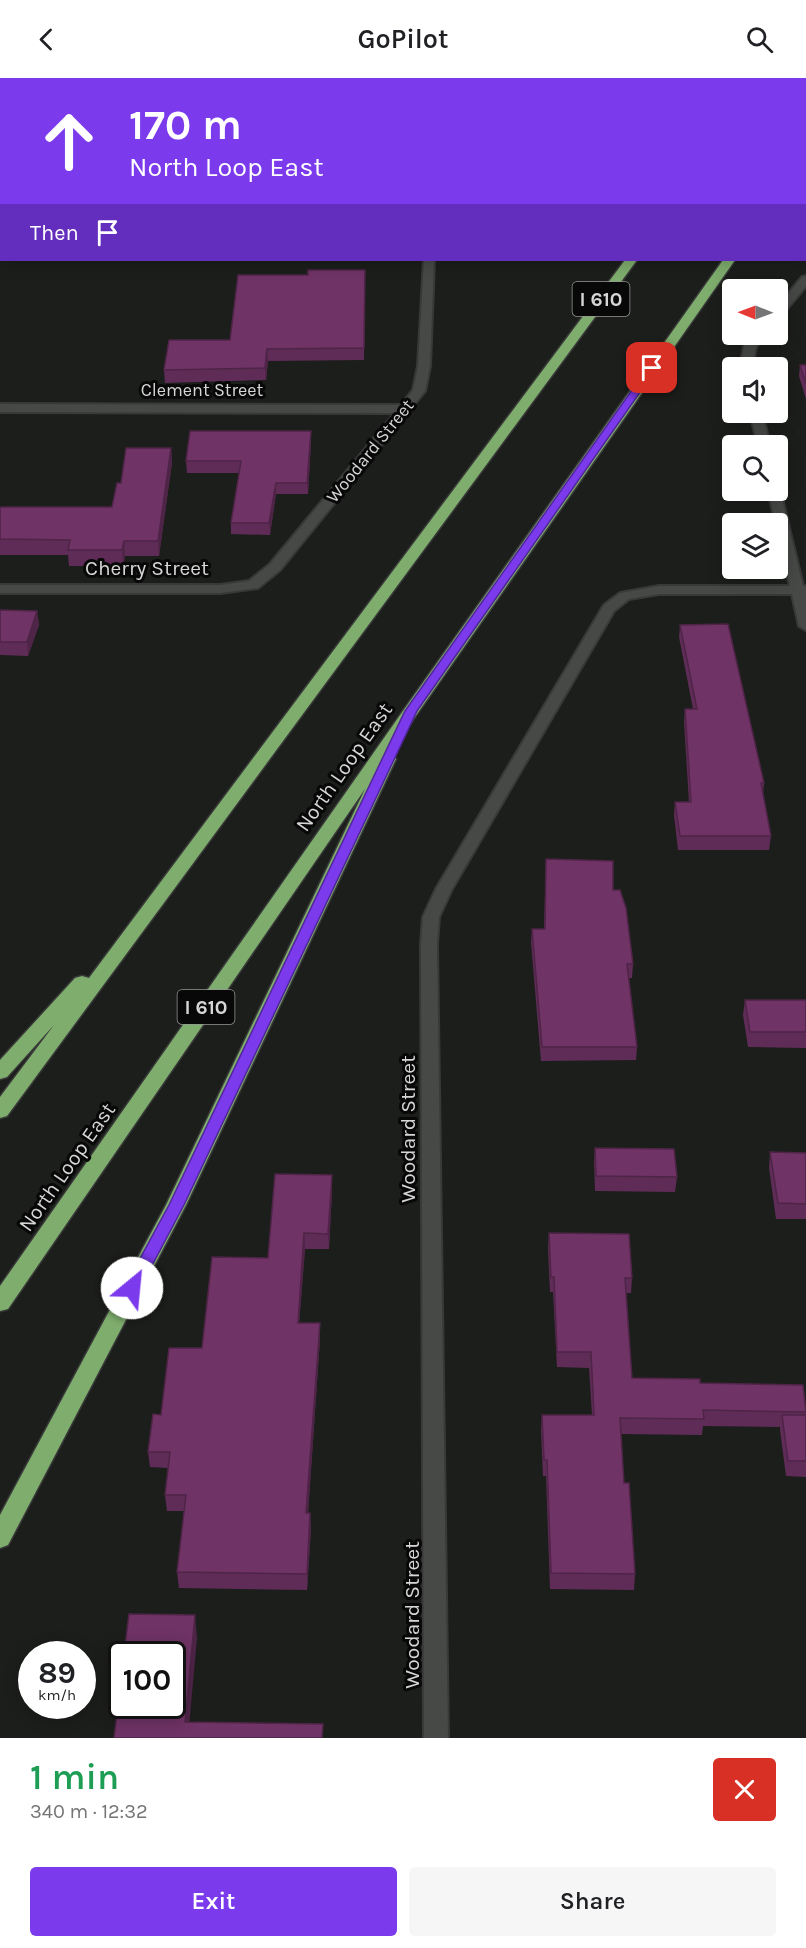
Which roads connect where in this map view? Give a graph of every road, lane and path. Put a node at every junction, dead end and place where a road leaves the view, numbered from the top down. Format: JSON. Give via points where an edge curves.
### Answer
{"nodes":[{"id":1,"x":429,"y":261,"type":"edge"},
{"id":2,"x":630,"y":261,"type":"edge"},
{"id":3,"x":728,"y":261,"type":"edge"},
{"id":4,"x":806,"y":279,"type":"edge"},
{"id":5,"x":788,"y":301,"type":"edge"},
{"id":6,"x":0,"y":408,"type":"edge"},
{"id":7,"x":404,"y":409,"type":"junction"},
{"id":8,"x":777,"y":501,"type":"edge"},
{"id":9,"x":283,"y":557,"type":"joint"},
{"id":10,"x":0,"y":589,"type":"edge"},
{"id":11,"x":801,"y":590,"type":"edge"},
{"id":12,"x":806,"y":626,"type":"edge"},
{"id":13,"x":411,"y":711,"type":"junction"},
{"id":14,"x":144,"y":915,"type":"junction"},
{"id":15,"x":0,"y":1071,"type":"edge"},
{"id":16,"x":0,"y":1111,"type":"edge"},
{"id":17,"x":0,"y":1303,"type":"edge"},
{"id":18,"x":0,"y":1538,"type":"edge"},
{"id":19,"x":435,"y":1738,"type":"edge"}],
"edges":[{"from":1,"to":7,"type":"street","name":"Woodard Street","via":[[424,366],[419,391]]},
{"from":2,"to":14,"type":"highway","number":"I 610"},
{"from":3,"to":13,"type":"highway","name":"North Loop East","number":"I 610"},
{"from":4,"to":5,"type":"street"},
{"from":6,"to":7,"type":"street","name":"Clement Street"},
{"from":7,"to":9,"type":"street","name":"Woodard Street"},
{"from":8,"to":11,"type":"street"},
{"from":9,"to":10,"type":"street","name":"Cherry Street","via":[[253,585],[220,589]]},
{"from":11,"to":12,"type":"street"},
{"from":11,"to":19,"type":"street","name":"Woodard Street","via":[[659,590],[625,596],[609,608],[465,850],[431,917]]},
{"from":13,"to":17,"type":"highway","name":"North Loop East","number":"I 610"},
{"from":13,"to":18,"type":"highway","via":[[176,1205]]},
{"from":14,"to":15,"type":"highway"},
{"from":14,"to":16,"type":"highway","number":"I 610"}]}
